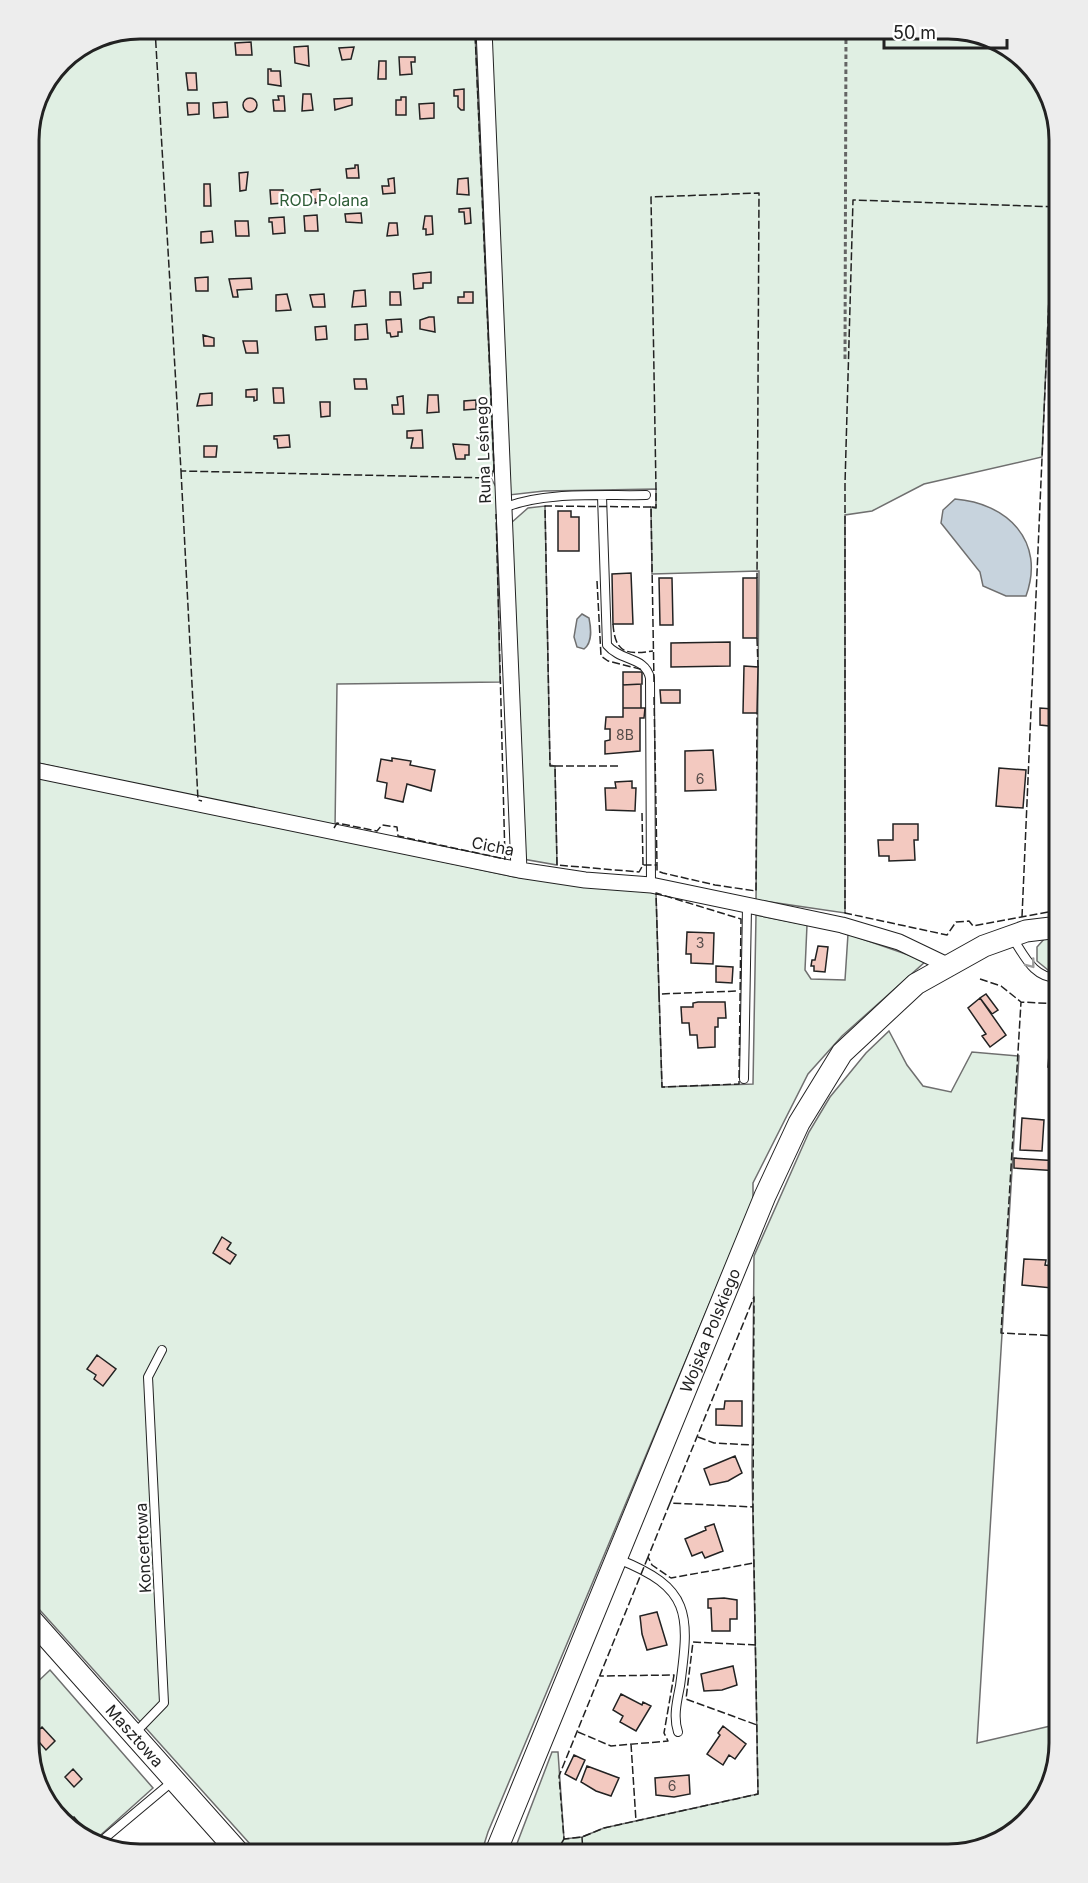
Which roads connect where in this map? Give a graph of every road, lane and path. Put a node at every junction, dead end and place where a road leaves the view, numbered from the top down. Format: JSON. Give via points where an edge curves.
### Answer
{"nodes":[{"id":1,"x":484,"y":39,"type":"edge"},
{"id":2,"x":846,"y":39,"type":"edge"},
{"id":3,"x":845,"y":359,"type":"dead end"},
{"id":4,"x":646,"y":495,"type":"dead end"},
{"id":5,"x":602,"y":496,"type":"junction"},
{"id":6,"x":504,"y":508,"type":"junction"},
{"id":7,"x":39,"y":771,"type":"edge"},
{"id":8,"x":519,"y":870,"type":"junction"},
{"id":9,"x":651,"y":885,"type":"junction"},
{"id":10,"x":747,"y":907,"type":"junction"},
{"id":11,"x":1049,"y":929,"type":"edge"},
{"id":12,"x":1011,"y":936,"type":"junction"},
{"id":13,"x":947,"y":965,"type":"junction"},
{"id":14,"x":1049,"y":978,"type":"edge"},
{"id":15,"x":744,"y":1079,"type":"dead end"},
{"id":16,"x":162,"y":1350,"type":"dead end"},
{"id":17,"x":616,"y":1559,"type":"junction"},
{"id":18,"x":39,"y":1629,"type":"edge"},
{"id":19,"x":678,"y":1732,"type":"dead end"},
{"id":20,"x":133,"y":1736,"type":"junction"},
{"id":21,"x":173,"y":1781,"type":"junction"},
{"id":22,"x":105,"y":1838,"type":"edge"},
{"id":23,"x":231,"y":1844,"type":"edge"},
{"id":24,"x":499,"y":1844,"type":"edge"}],
"edges":[{"from":1,"to":6,"type":"street","name":"Runa Leśnego"},
{"from":2,"to":3,"type":"path"},
{"from":4,"to":5,"type":"lane"},
{"from":5,"to":6,"type":"lane","via":[[525,501]]},
{"from":5,"to":9,"type":"lane","via":[[607,645],[620,657],[639,662],[650,678]]},
{"from":6,"to":8,"type":"street","name":"Runa Leśnego"},
{"from":7,"to":8,"type":"street","name":"Cicha"},
{"from":8,"to":9,"type":"street","name":"Cicha"},
{"from":9,"to":10,"type":"street","name":"Cicha"},
{"from":10,"to":13,"type":"street","name":"Cicha","via":[[866,930]]},
{"from":10,"to":15,"type":"lane"},
{"from":11,"to":12,"type":"street","name":"Wojska Polskiego"},
{"from":12,"to":13,"type":"street","name":"Wojska Polskiego"},
{"from":12,"to":14,"type":"lane","one_way":true,"via":[[1038,973]]},
{"from":13,"to":17,"type":"street","name":"Wojska Polskiego","via":[[916,984],[842,1053],[799,1123],[765,1196]]},
{"from":16,"to":20,"type":"lane","name":"Koncertowa","via":[[148,1377],[164,1703]]},
{"from":17,"to":19,"type":"lane","via":[[662,1580],[679,1603],[685,1650],[675,1715]]},
{"from":17,"to":24,"type":"street","name":"Wojska Polskiego"},
{"from":18,"to":20,"type":"street","name":"Masztowa"},
{"from":20,"to":21,"type":"street","name":"Masztowa"},
{"from":21,"to":22,"type":"lane"},
{"from":21,"to":23,"type":"street","name":"Masztowa"}]}
